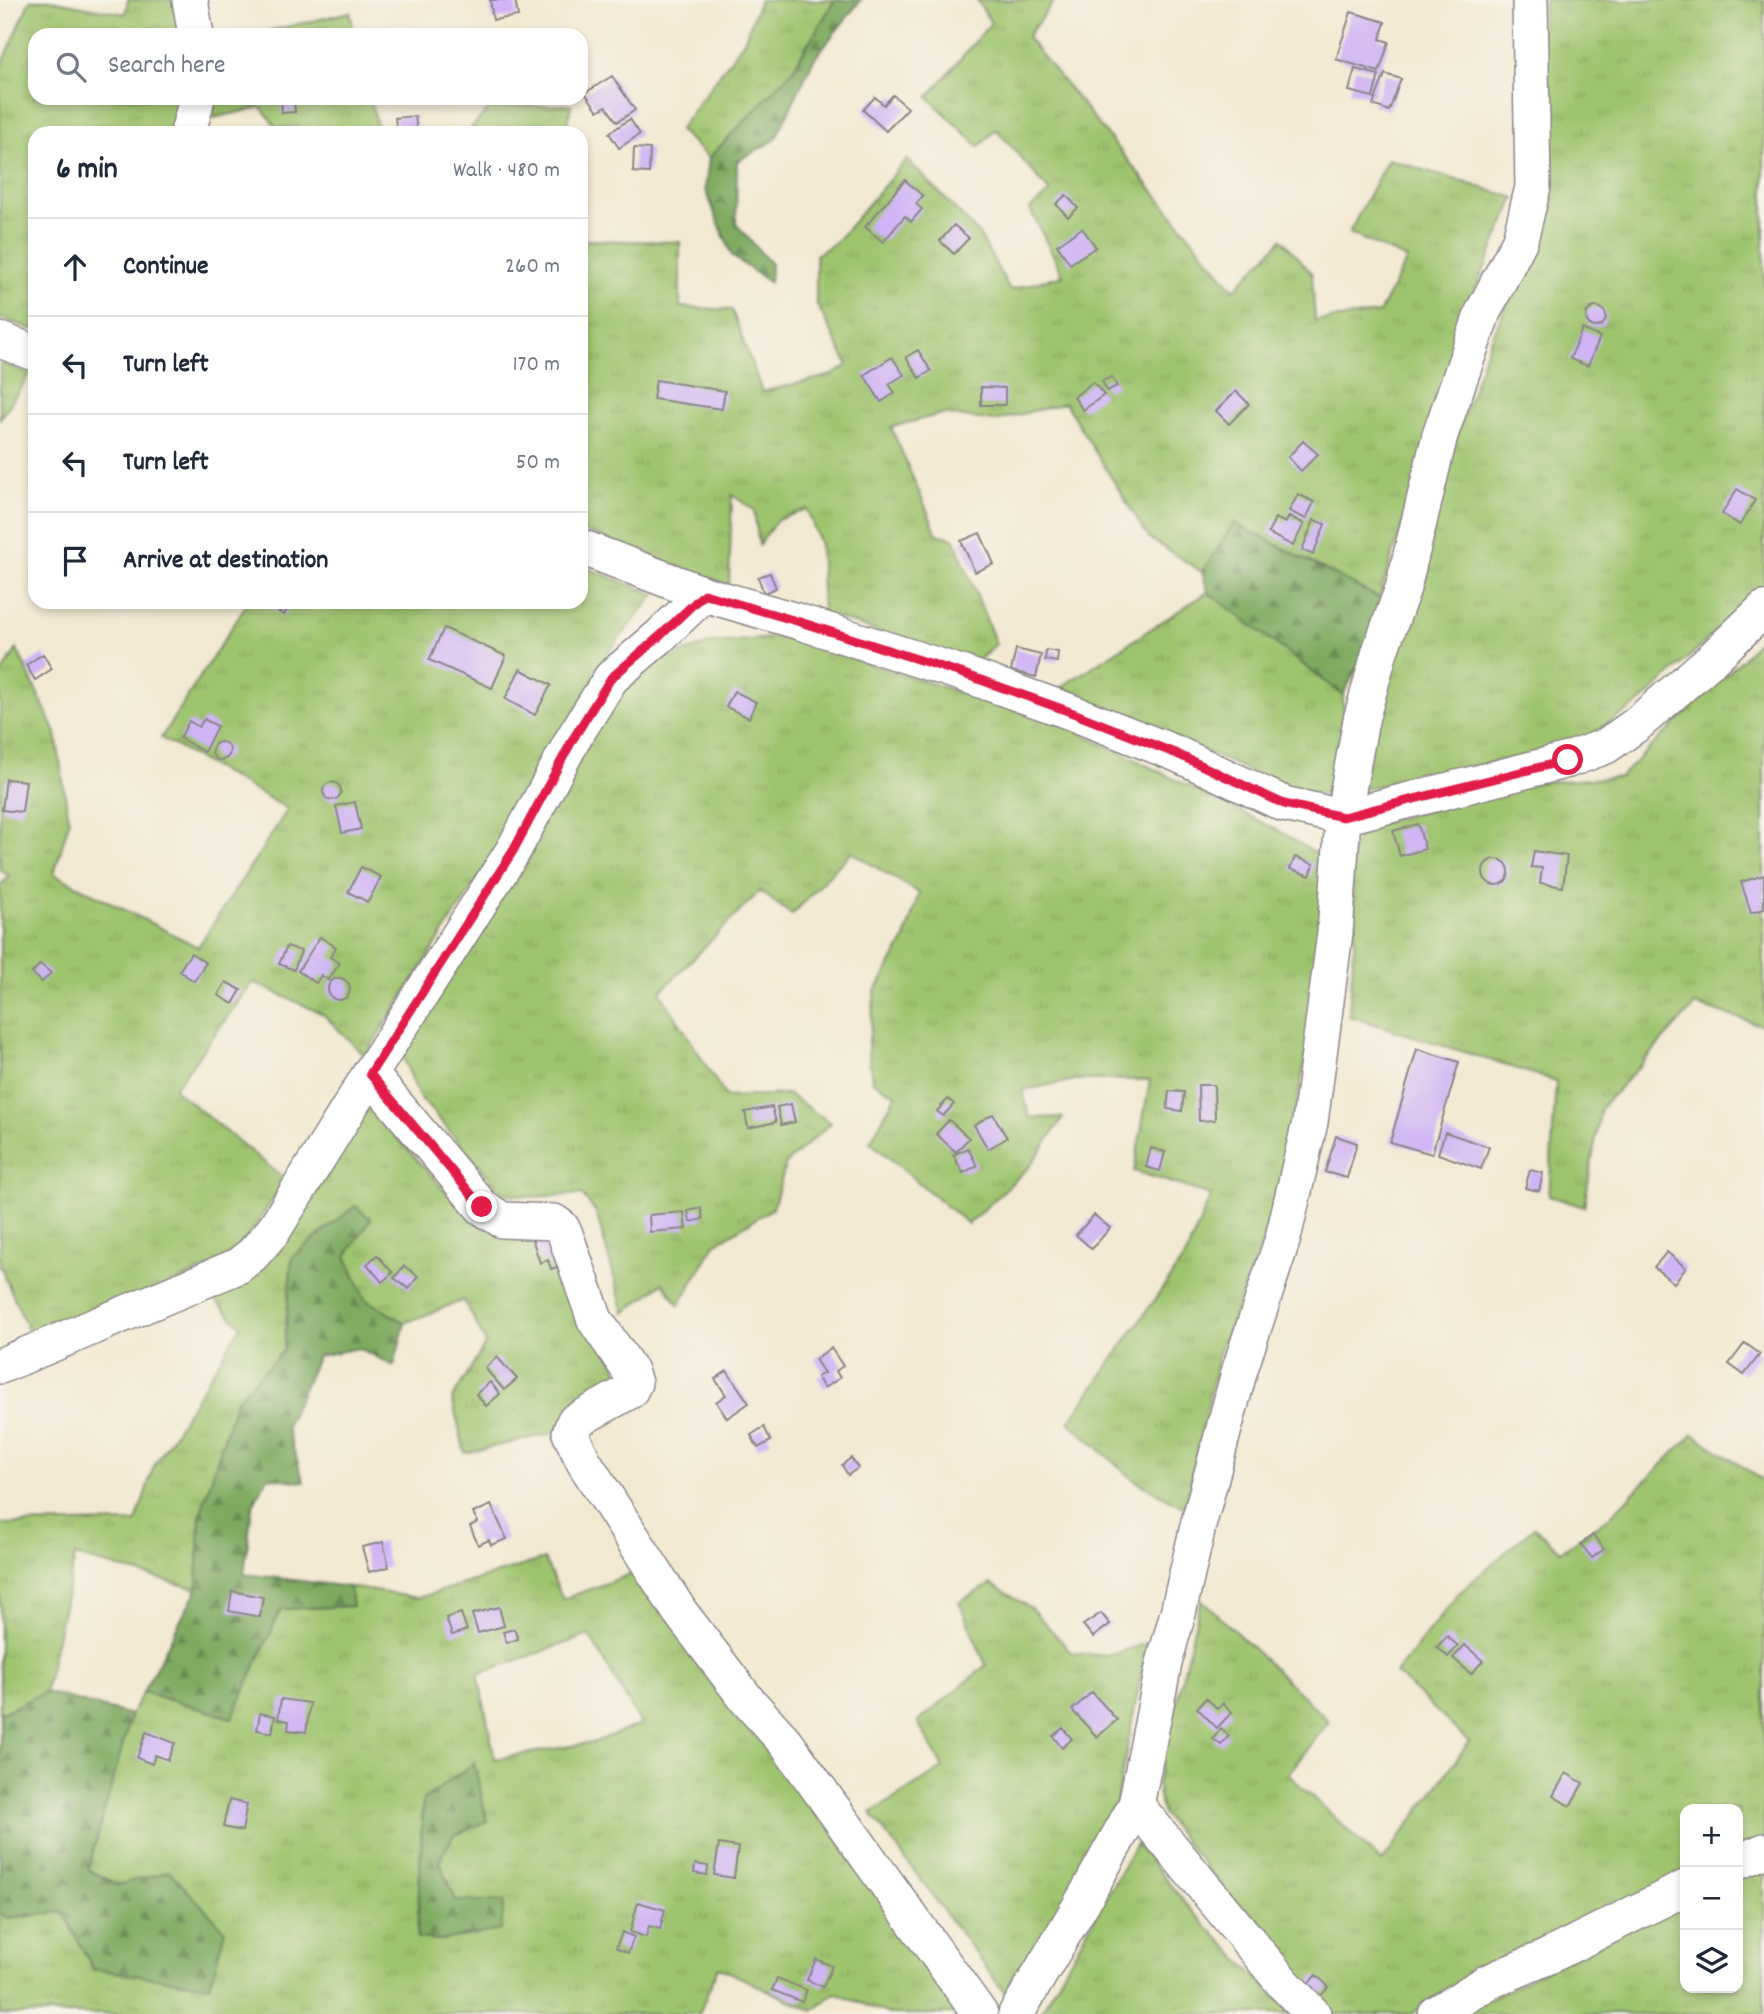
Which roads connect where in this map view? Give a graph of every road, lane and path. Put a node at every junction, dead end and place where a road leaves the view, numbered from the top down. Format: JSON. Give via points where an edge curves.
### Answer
{"nodes":[{"id":1,"x":190,"y":0,"type":"edge"},
{"id":2,"x":1530,"y":0,"type":"edge"},
{"id":3,"x":195,"y":28,"type":"edge"},
{"id":4,"x":195,"y":105,"type":"edge"},
{"id":5,"x":190,"y":126,"type":"edge"},
{"id":6,"x":0,"y":340,"type":"edge"},
{"id":7,"x":28,"y":350,"type":"edge"},
{"id":8,"x":588,"y":550,"type":"edge"},
{"id":9,"x":704,"y":594,"type":"junction"},
{"id":10,"x":1764,"y":609,"type":"edge"},
{"id":11,"x":1343,"y":817,"type":"junction"},
{"id":12,"x":370,"y":1074,"type":"junction"},
{"id":13,"x":0,"y":1366,"type":"edge"},
{"id":14,"x":1136,"y":1805,"type":"junction"},
{"id":15,"x":1764,"y":1851,"type":"edge"},
{"id":16,"x":1743,"y":1860,"type":"edge"},
{"id":17,"x":1680,"y":1890,"type":"edge"},
{"id":18,"x":980,"y":2014,"type":"edge"},
{"id":19,"x":1016,"y":2014,"type":"edge"},
{"id":20,"x":1313,"y":2014,"type":"edge"},
{"id":21,"x":1436,"y":2014,"type":"edge"}],
"edges":[{"from":1,"to":3,"type":"street"},
{"from":2,"to":11,"type":"street","via":[[1533,187],[1520,240],[1483,312],[1440,435],[1403,588],[1361,720]]},
{"from":4,"to":5,"type":"street"},
{"from":6,"to":7,"type":"street"},
{"from":8,"to":9,"type":"street"},
{"from":9,"to":11,"type":"street","via":[[961,673],[1177,754],[1284,804]]},
{"from":9,"to":12,"type":"street","via":[[611,678],[513,851]]},
{"from":10,"to":11,"type":"street","via":[[1655,709],[1606,746],[1568,760]]},
{"from":11,"to":14,"type":"street","via":[[1335,933],[1310,1122],[1283,1238],[1240,1369],[1199,1522],[1164,1663]]},
{"from":12,"to":13,"type":"street","via":[[273,1231],[246,1260]]},
{"from":12,"to":18,"type":"street","via":[[482,1207],[502,1220],[554,1222],[561,1227],[595,1320],[634,1383],[630,1391],[575,1422],[570,1433],[583,1462],[680,1612],[786,1743]]},
{"from":14,"to":19,"type":"street"},
{"from":14,"to":20,"type":"street"},
{"from":15,"to":16,"type":"street"},
{"from":17,"to":21,"type":"street","via":[[1488,1982]]}]}
